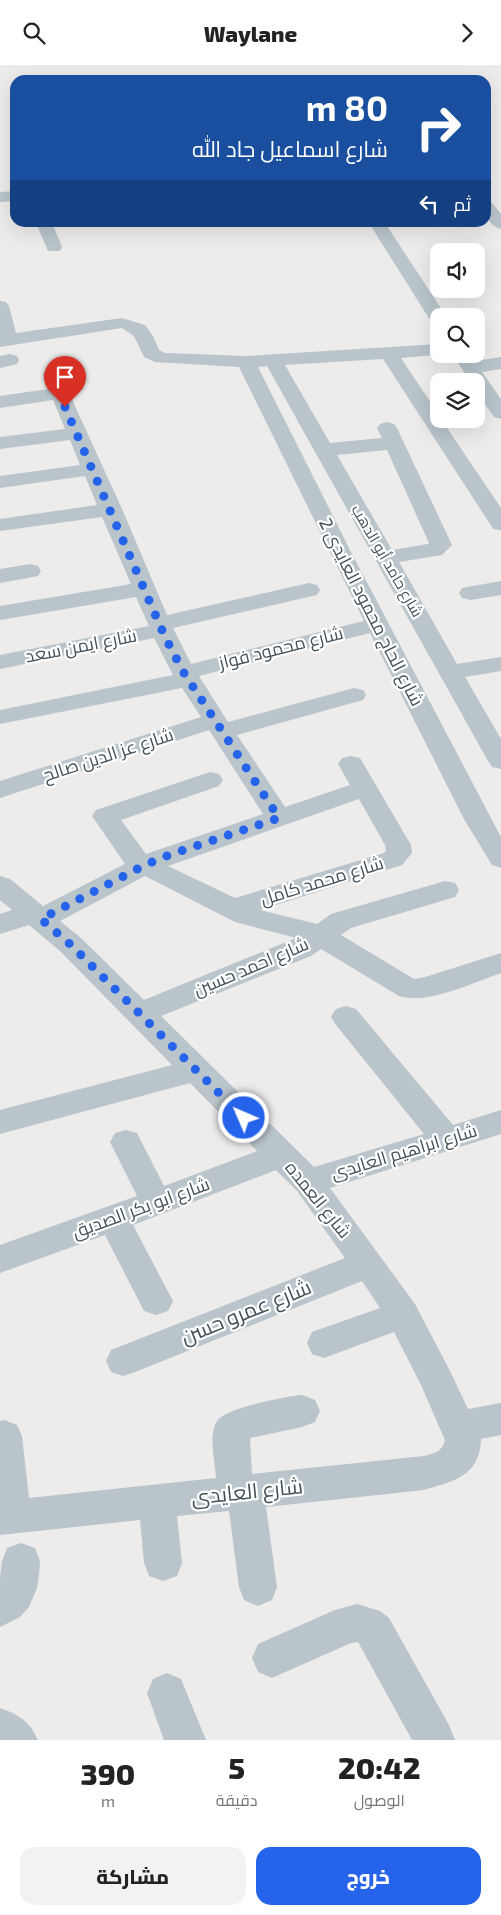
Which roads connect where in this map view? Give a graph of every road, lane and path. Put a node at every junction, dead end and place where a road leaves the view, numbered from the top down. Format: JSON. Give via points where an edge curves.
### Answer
{"nodes":[{"id":1,"x":491,"y":212,"type":"edge"},
{"id":2,"x":501,"y":224,"type":"edge"},
{"id":3,"x":46,"y":227,"type":"edge"},
{"id":4,"x":380,"y":227,"type":"edge"},
{"id":5,"x":54,"y":247,"type":"dead end"},
{"id":6,"x":0,"y":306,"type":"edge"},
{"id":7,"x":431,"y":308,"type":"edge"},
{"id":8,"x":5,"y":340,"type":"edge"},
{"id":9,"x":430,"y":350,"type":"edge"},
{"id":10,"x":389,"y":354,"type":"junction"},
{"id":11,"x":273,"y":360,"type":"junction"},
{"id":12,"x":246,"y":362,"type":"junction"},
{"id":13,"x":485,"y":362,"type":"edge"},
{"id":14,"x":466,"y":363,"type":"edge"},
{"id":15,"x":501,"y":363,"type":"edge"},
{"id":16,"x":0,"y":402,"type":"edge"},
{"id":17,"x":499,"y":409,"type":"edge"},
{"id":18,"x":77,"y":433,"type":"junction"},
{"id":19,"x":0,"y":443,"type":"edge"},
{"id":20,"x":324,"y":450,"type":"junction"},
{"id":21,"x":93,"y":469,"type":"junction"},
{"id":22,"x":0,"y":483,"type":"edge"},
{"id":23,"x":111,"y":509,"type":"junction"},
{"id":24,"x":500,"y":521,"type":"edge"},
{"id":25,"x":0,"y":525,"type":"edge"},
{"id":26,"x":385,"y":557,"type":"junction"},
{"id":27,"x":30,"y":571,"type":"dead end"},
{"id":28,"x":0,"y":576,"type":"edge"},
{"id":29,"x":501,"y":588,"type":"edge"},
{"id":30,"x":143,"y":589,"type":"junction"},
{"id":31,"x":309,"y":590,"type":"dead end"},
{"id":32,"x":470,"y":593,"type":"dead end"},
{"id":33,"x":410,"y":601,"type":"junction"},
{"id":34,"x":0,"y":613,"type":"edge"},
{"id":35,"x":373,"y":616,"type":"junction"},
{"id":36,"x":160,"y":627,"type":"junction"},
{"id":37,"x":0,"y":661,"type":"edge"},
{"id":38,"x":501,"y":664,"type":"edge"},
{"id":39,"x":450,"y":672,"type":"junction"},
{"id":40,"x":187,"y":676,"type":"junction"},
{"id":41,"x":354,"y":695,"type":"dead end"},
{"id":42,"x":0,"y":717,"type":"edge"},
{"id":43,"x":219,"y":726,"type":"junction"},
{"id":44,"x":501,"y":761,"type":"edge"},
{"id":45,"x":351,"y":764,"type":"dead end"},
{"id":46,"x":210,"y":780,"type":"dead end"},
{"id":47,"x":366,"y":789,"type":"junction"},
{"id":48,"x":0,"y":790,"type":"edge"},
{"id":49,"x":279,"y":818,"type":"junction"},
{"id":50,"x":501,"y":859,"type":"edge"},
{"id":51,"x":143,"y":866,"type":"junction"},
{"id":52,"x":0,"y":885,"type":"edge"},
{"id":53,"x":445,"y":890,"type":"dead end"},
{"id":54,"x":231,"y":909,"type":"junction"},
{"id":55,"x":37,"y":916,"type":"junction"},
{"id":56,"x":0,"y":923,"type":"edge"},
{"id":57,"x":320,"y":935,"type":"junction"},
{"id":58,"x":501,"y":963,"type":"edge"},
{"id":59,"x":140,"y":1013,"type":"junction"},
{"id":60,"x":346,"y":1017,"type":"dead end"},
{"id":61,"x":196,"y":1069,"type":"junction"},
{"id":62,"x":0,"y":1121,"type":"edge"},
{"id":63,"x":501,"y":1122,"type":"edge"},
{"id":64,"x":446,"y":1139,"type":"junction"},
{"id":65,"x":126,"y":1142,"type":"dead end"},
{"id":66,"x":281,"y":1155,"type":"junction"},
{"id":67,"x":308,"y":1182,"type":"junction"},
{"id":68,"x":156,"y":1203,"type":"junction"},
{"id":69,"x":113,"y":1219,"type":"junction"},
{"id":70,"x":0,"y":1259,"type":"edge"},
{"id":71,"x":368,"y":1264,"type":"junction"},
{"id":72,"x":156,"y":1301,"type":"dead end"},
{"id":73,"x":403,"y":1314,"type":"junction"},
{"id":74,"x":324,"y":1343,"type":"dead end"},
{"id":75,"x":123,"y":1361,"type":"dead end"},
{"id":76,"x":302,"y":1411,"type":"dead end"},
{"id":77,"x":501,"y":1419,"type":"edge"},
{"id":78,"x":457,"y":1427,"type":"junction"},
{"id":79,"x":4,"y":1436,"type":"dead end"},
{"id":80,"x":240,"y":1493,"type":"junction"},
{"id":81,"x":157,"y":1502,"type":"junction"},
{"id":82,"x":6,"y":1517,"type":"edge"},
{"id":83,"x":21,"y":1561,"type":"dead end"},
{"id":84,"x":162,"y":1563,"type":"dead end"},
{"id":85,"x":258,"y":1587,"type":"dead end"},
{"id":86,"x":0,"y":1608,"type":"edge"},
{"id":87,"x":272,"y":1658,"type":"dead end"},
{"id":88,"x":167,"y":1693,"type":"dead end"},
{"id":89,"x":0,"y":1728,"type":"edge"},
{"id":90,"x":17,"y":1740,"type":"edge"},
{"id":91,"x":185,"y":1740,"type":"edge"},
{"id":92,"x":434,"y":1740,"type":"edge"}],
"edges":[{"from":1,"to":2,"type":"street"},
{"from":3,"to":5,"type":"street"},
{"from":4,"to":7,"type":"street"},
{"from":6,"to":8,"type":"street"},
{"from":8,"to":12,"type":"street","via":[[122,323],[142,330],[151,353],[156,357]]},
{"from":9,"to":10,"type":"street"},
{"from":10,"to":11,"type":"street"},
{"from":10,"to":24,"type":"street"},
{"from":11,"to":12,"type":"street"},
{"from":11,"to":20,"type":"street","name":"شارع حامد أبو الدهب"},
{"from":12,"to":35,"type":"street","name":"شارع الحاج محمود العايدى 2"},
{"from":13,"to":15,"type":"street"},
{"from":14,"to":17,"type":"street"},
{"from":16,"to":18,"type":"street","via":[[56,384]]},
{"from":18,"to":19,"type":"street"},
{"from":18,"to":21,"type":"street"},
{"from":20,"to":26,"type":"street","name":"شارع حامد أبو الدهب"},
{"from":20,"to":26,"type":"street","via":[[391,435],[441,545],[434,550]]},
{"from":21,"to":22,"type":"street"},
{"from":21,"to":23,"type":"street"},
{"from":23,"to":25,"type":"street"},
{"from":23,"to":30,"type":"street"},
{"from":26,"to":33,"type":"street","name":"شارع حامد أبو الدهب"},
{"from":27,"to":28,"type":"street"},
{"from":29,"to":32,"type":"street"},
{"from":30,"to":34,"type":"street"},
{"from":30,"to":36,"type":"street"},
{"from":31,"to":36,"type":"street","name":"شارع ايمن سعد"},
{"from":33,"to":35,"type":"street","name":"شارع محمود فواز"},
{"from":33,"to":39,"type":"street","name":"شارع حامد أبو الدهب"},
{"from":35,"to":40,"type":"street","name":"شارع محمود فواز"},
{"from":35,"to":50,"type":"street","name":"شارع الحاج محمود العايدى 2","via":[[477,819]]},
{"from":36,"to":37,"type":"street","name":"شارع ايمن سعد"},
{"from":36,"to":40,"type":"street"},
{"from":38,"to":39,"type":"street"},
{"from":39,"to":44,"type":"street","name":"شارع حامد أبو الدهب"},
{"from":40,"to":42,"type":"street","name":"شارع محمود فواز"},
{"from":40,"to":43,"type":"street"},
{"from":41,"to":43,"type":"street","name":"شارع عز الدين صالح"},
{"from":43,"to":48,"type":"street","name":"شارع عز الدين صالح"},
{"from":43,"to":49,"type":"street"},
{"from":45,"to":47,"type":"street","name":"شارع محمد كامل"},
{"from":46,"to":51,"type":"street","via":[[105,815]]},
{"from":47,"to":49,"type":"street"},
{"from":47,"to":54,"type":"street","name":"شارع محمد كامل","via":[[398,845],[398,855]]},
{"from":49,"to":51,"type":"street"},
{"from":51,"to":54,"type":"street"},
{"from":51,"to":55,"type":"street"},
{"from":52,"to":55,"type":"street","name":"شارع العمده"},
{"from":53,"to":57,"type":"street","name":"شارع احمد حسين","via":[[341,921]]},
{"from":54,"to":57,"type":"street"},
{"from":55,"to":56,"type":"street"},
{"from":55,"to":59,"type":"street","name":"شارع العمده"},
{"from":57,"to":58,"type":"street","via":[[409,989],[427,987]]},
{"from":57,"to":59,"type":"street","name":"شارع احمد حسين","via":[[290,954]]},
{"from":59,"to":61,"type":"street","name":"شارع العمده"},
{"from":60,"to":64,"type":"street"},
{"from":61,"to":62,"type":"street"},
{"from":61,"to":66,"type":"street","name":"شارع العمده"},
{"from":63,"to":64,"type":"street","name":"شارع ابراهيم العايدى"},
{"from":64,"to":67,"type":"street","name":"شارع ابراهيم العايدى"},
{"from":65,"to":68,"type":"street"},
{"from":66,"to":67,"type":"street","name":"شارع العمده"},
{"from":66,"to":68,"type":"street","name":"شارع ابو بكر الصديق"},
{"from":67,"to":71,"type":"street","name":"شارع العمده"},
{"from":68,"to":69,"type":"street","name":"شارع ابو بكر الصديق"},
{"from":69,"to":70,"type":"street","name":"شارع ابو بكر الصديق"},
{"from":69,"to":72,"type":"street"},
{"from":71,"to":73,"type":"street","name":"شارع العمده"},
{"from":71,"to":75,"type":"street","name":"شارع عمرو حسن"},
{"from":73,"to":74,"type":"street"},
{"from":73,"to":78,"type":"street","name":"شارع العمده"},
{"from":76,"to":80,"type":"street","via":[[240,1424],[231,1431]]},
{"from":77,"to":78,"type":"street"},
{"from":78,"to":80,"type":"street","name":"شارع العايدى","via":[[463,1440],[459,1457],[448,1466],[424,1473]]},
{"from":79,"to":82,"type":"street"},
{"from":80,"to":81,"type":"street","name":"شارع العايدى"},
{"from":80,"to":85,"type":"street"},
{"from":81,"to":82,"type":"street","name":"شارع العايدى"},
{"from":81,"to":84,"type":"street"},
{"from":83,"to":86,"type":"street","via":[[16,1594]]},
{"from":87,"to":92,"type":"street","via":[[349,1624],[368,1624]]},
{"from":88,"to":91,"type":"street"},
{"from":89,"to":90,"type":"street"}]}
